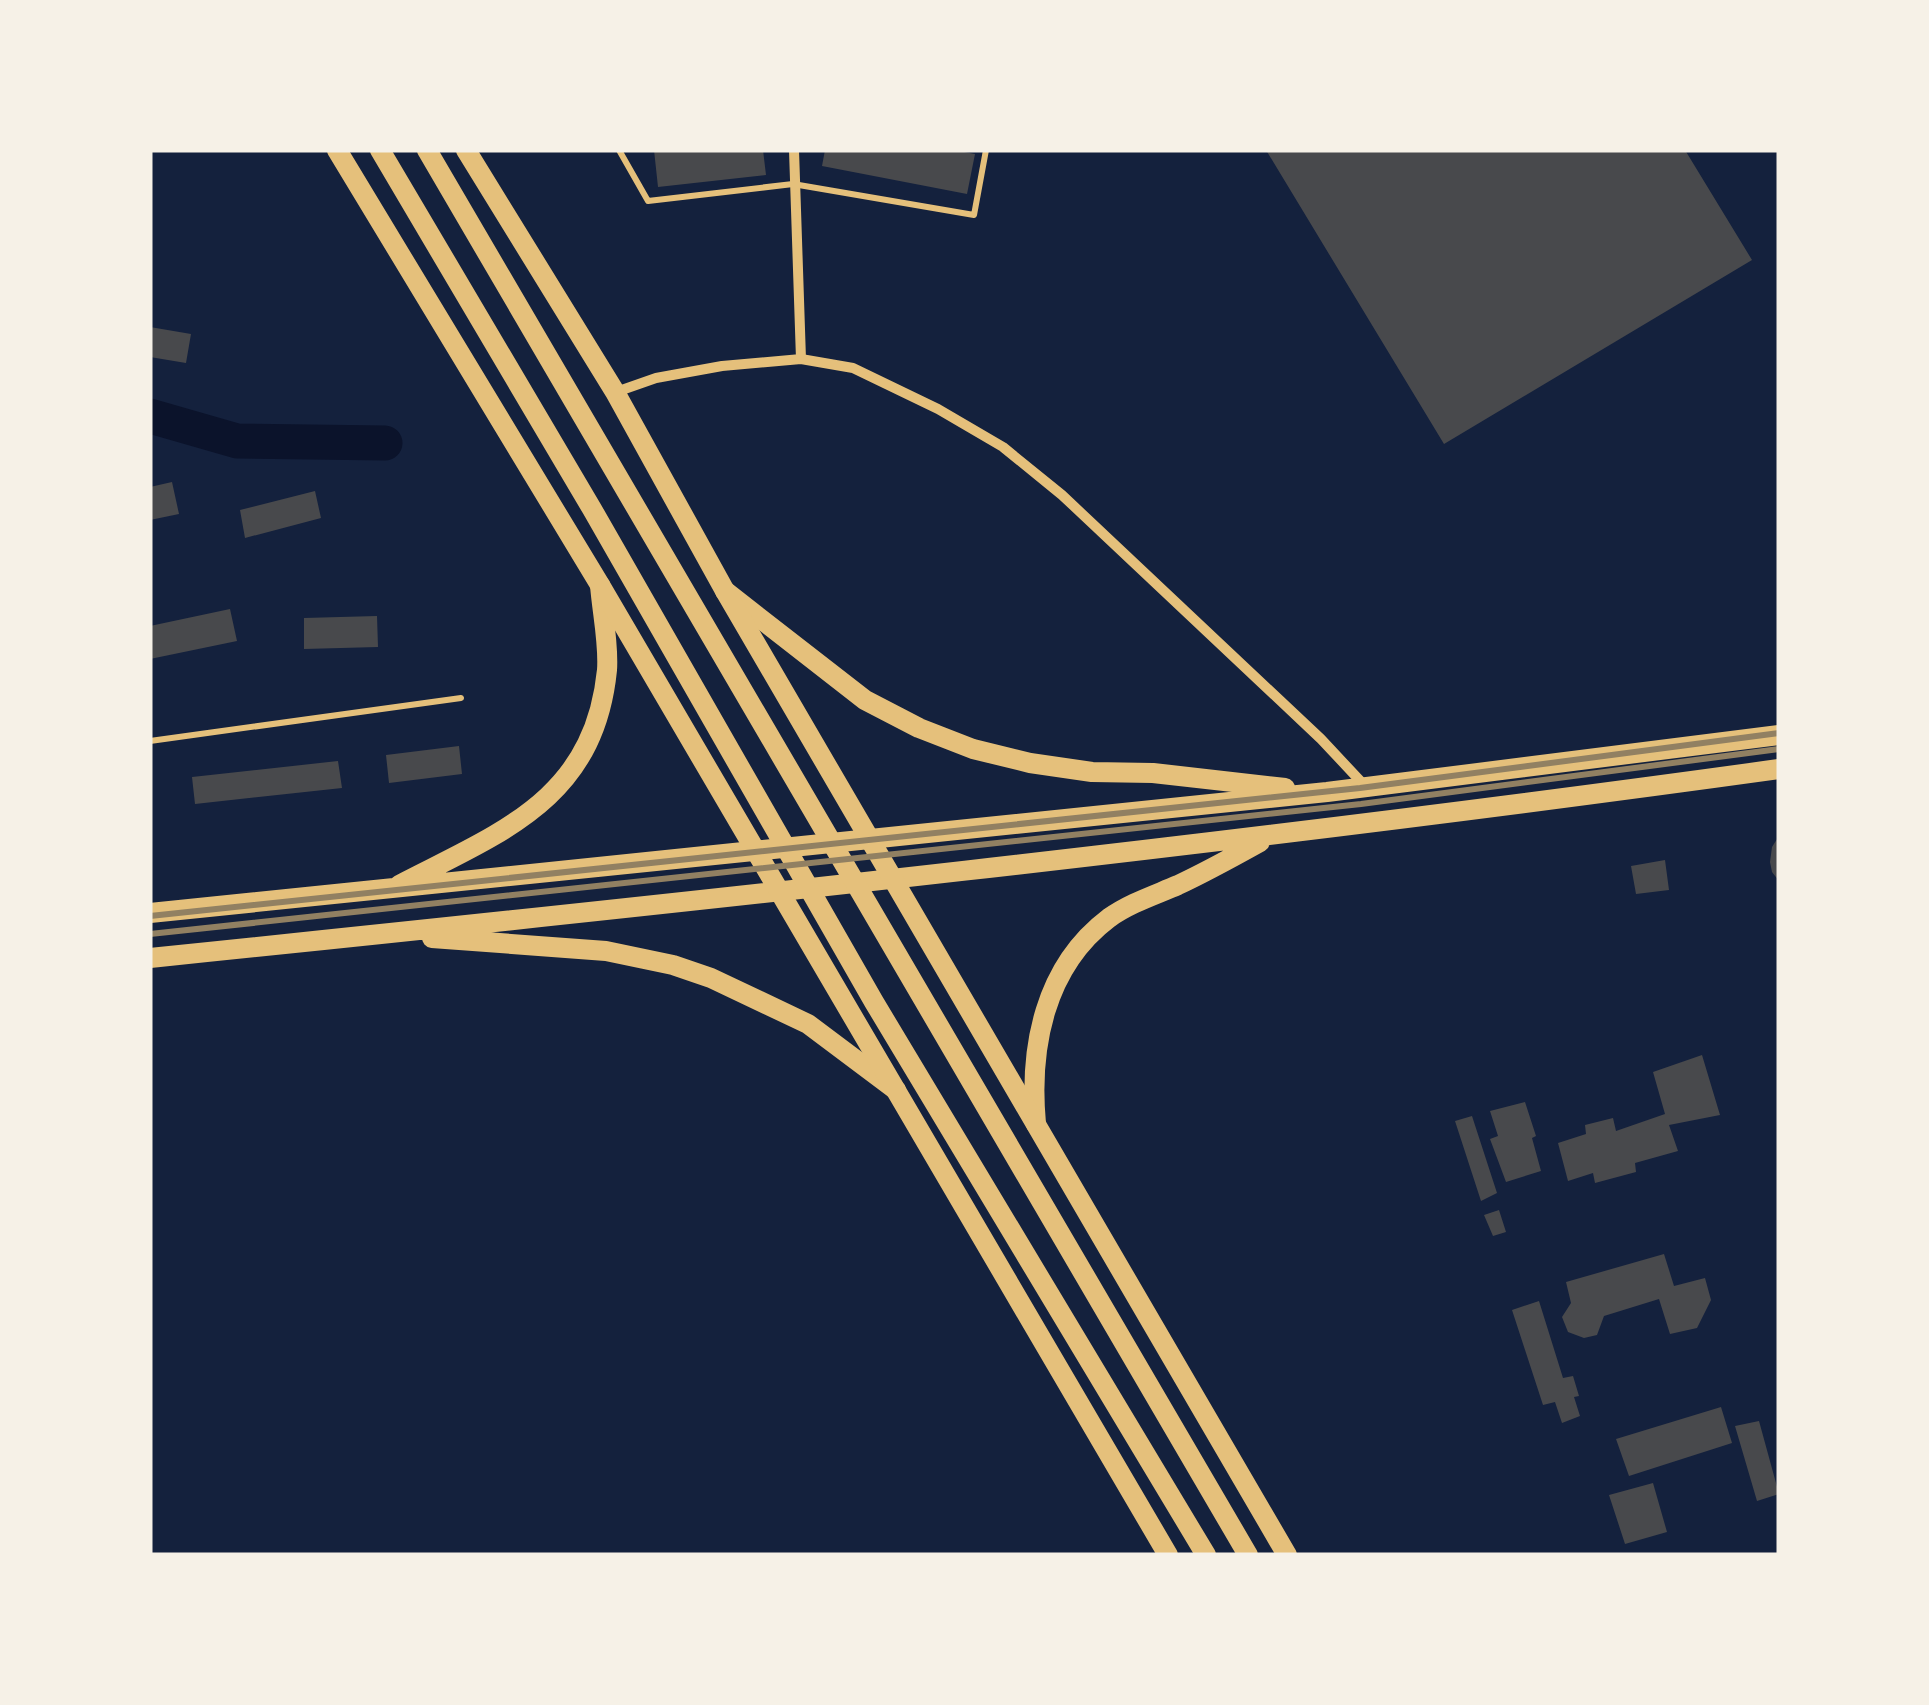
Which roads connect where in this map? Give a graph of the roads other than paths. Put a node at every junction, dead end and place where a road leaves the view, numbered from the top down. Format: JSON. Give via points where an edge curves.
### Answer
{"nodes":[{"id":1,"x":337,"y":150,"type":"edge"},
{"id":2,"x":380,"y":150,"type":"edge"},
{"id":3,"x":428,"y":150,"type":"edge"},
{"id":4,"x":466,"y":150,"type":"edge"},
{"id":5,"x":619,"y":150,"type":"edge"},
{"id":6,"x":794,"y":150,"type":"edge"},
{"id":7,"x":986,"y":150,"type":"edge"},
{"id":8,"x":793,"y":184,"type":"junction"},
{"id":9,"x":802,"y":359,"type":"junction"},
{"id":10,"x":615,"y":392,"type":"junction"},
{"id":11,"x":600,"y":585,"type":"junction"},
{"id":12,"x":725,"y":591,"type":"junction"},
{"id":13,"x":461,"y":698,"type":"dead end"},
{"id":14,"x":1779,"y":735,"type":"edge"},
{"id":15,"x":150,"y":741,"type":"edge"},
{"id":16,"x":1779,"y":769,"type":"edge"},
{"id":17,"x":1366,"y":788,"type":"junction"},
{"id":18,"x":1327,"y":792,"type":"junction"},
{"id":19,"x":1273,"y":836,"type":"junction"},
{"id":20,"x":870,"y":838,"type":"junction"},
{"id":21,"x":756,"y":852,"type":"junction"},
{"id":22,"x":893,"y":878,"type":"junction"},
{"id":23,"x":390,"y":890,"type":"junction"},
{"id":24,"x":781,"y":892,"type":"junction"},
{"id":25,"x":150,"y":912,"type":"edge"},
{"id":26,"x":385,"y":934,"type":"junction"},
{"id":27,"x":150,"y":958,"type":"edge"},
{"id":28,"x":897,"y":1092,"type":"junction"},
{"id":29,"x":1036,"y":1124,"type":"junction"},
{"id":30,"x":1168,"y":1555,"type":"edge"},
{"id":31,"x":1206,"y":1555,"type":"edge"},
{"id":32,"x":1248,"y":1555,"type":"edge"},
{"id":33,"x":1287,"y":1555,"type":"edge"}],
"edges":[{"from":1,"to":11,"type":"main road"},
{"from":2,"to":31,"type":"main road","via":[[874,1002]]},
{"from":3,"to":32,"type":"main road"},
{"from":4,"to":10,"type":"main road"},
{"from":5,"to":8,"type":"lane","via":[[648,201]]},
{"from":6,"to":8,"type":"street"},
{"from":7,"to":8,"type":"lane","via":[[974,215]]},
{"from":8,"to":9,"type":"street"},
{"from":9,"to":10,"type":"street","via":[[672,375]]},
{"from":9,"to":17,"type":"street","via":[[853,368],[1004,447]]},
{"from":10,"to":12,"type":"main road"},
{"from":11,"to":21,"type":"main road"},
{"from":11,"to":23,"type":"main road","via":[[607,666],[599,722],[566,780],[514,825]]},
{"from":12,"to":18,"type":"main road","via":[[865,700],[973,749],[1092,772]]},
{"from":12,"to":20,"type":"main road"},
{"from":13,"to":15,"type":"lane"},
{"from":14,"to":17,"type":"main road"},
{"from":16,"to":19,"type":"main road"},
{"from":17,"to":18,"type":"main road"},
{"from":18,"to":20,"type":"main road"},
{"from":19,"to":22,"type":"main road"},
{"from":19,"to":29,"type":"main road","via":[[1108,919],[1078,950],[1042,1017],[1033,1087]]},
{"from":20,"to":21,"type":"main road"},
{"from":20,"to":22,"type":"main road"},
{"from":21,"to":23,"type":"main road"},
{"from":21,"to":24,"type":"main road"},
{"from":22,"to":24,"type":"main road"},
{"from":22,"to":29,"type":"main road"},
{"from":23,"to":25,"type":"main road"},
{"from":24,"to":26,"type":"main road"},
{"from":24,"to":28,"type":"main road"},
{"from":26,"to":27,"type":"main road"},
{"from":26,"to":28,"type":"main road","via":[[606,951],[673,965],[808,1024]]},
{"from":28,"to":30,"type":"main road"},
{"from":29,"to":33,"type":"main road"}]}
